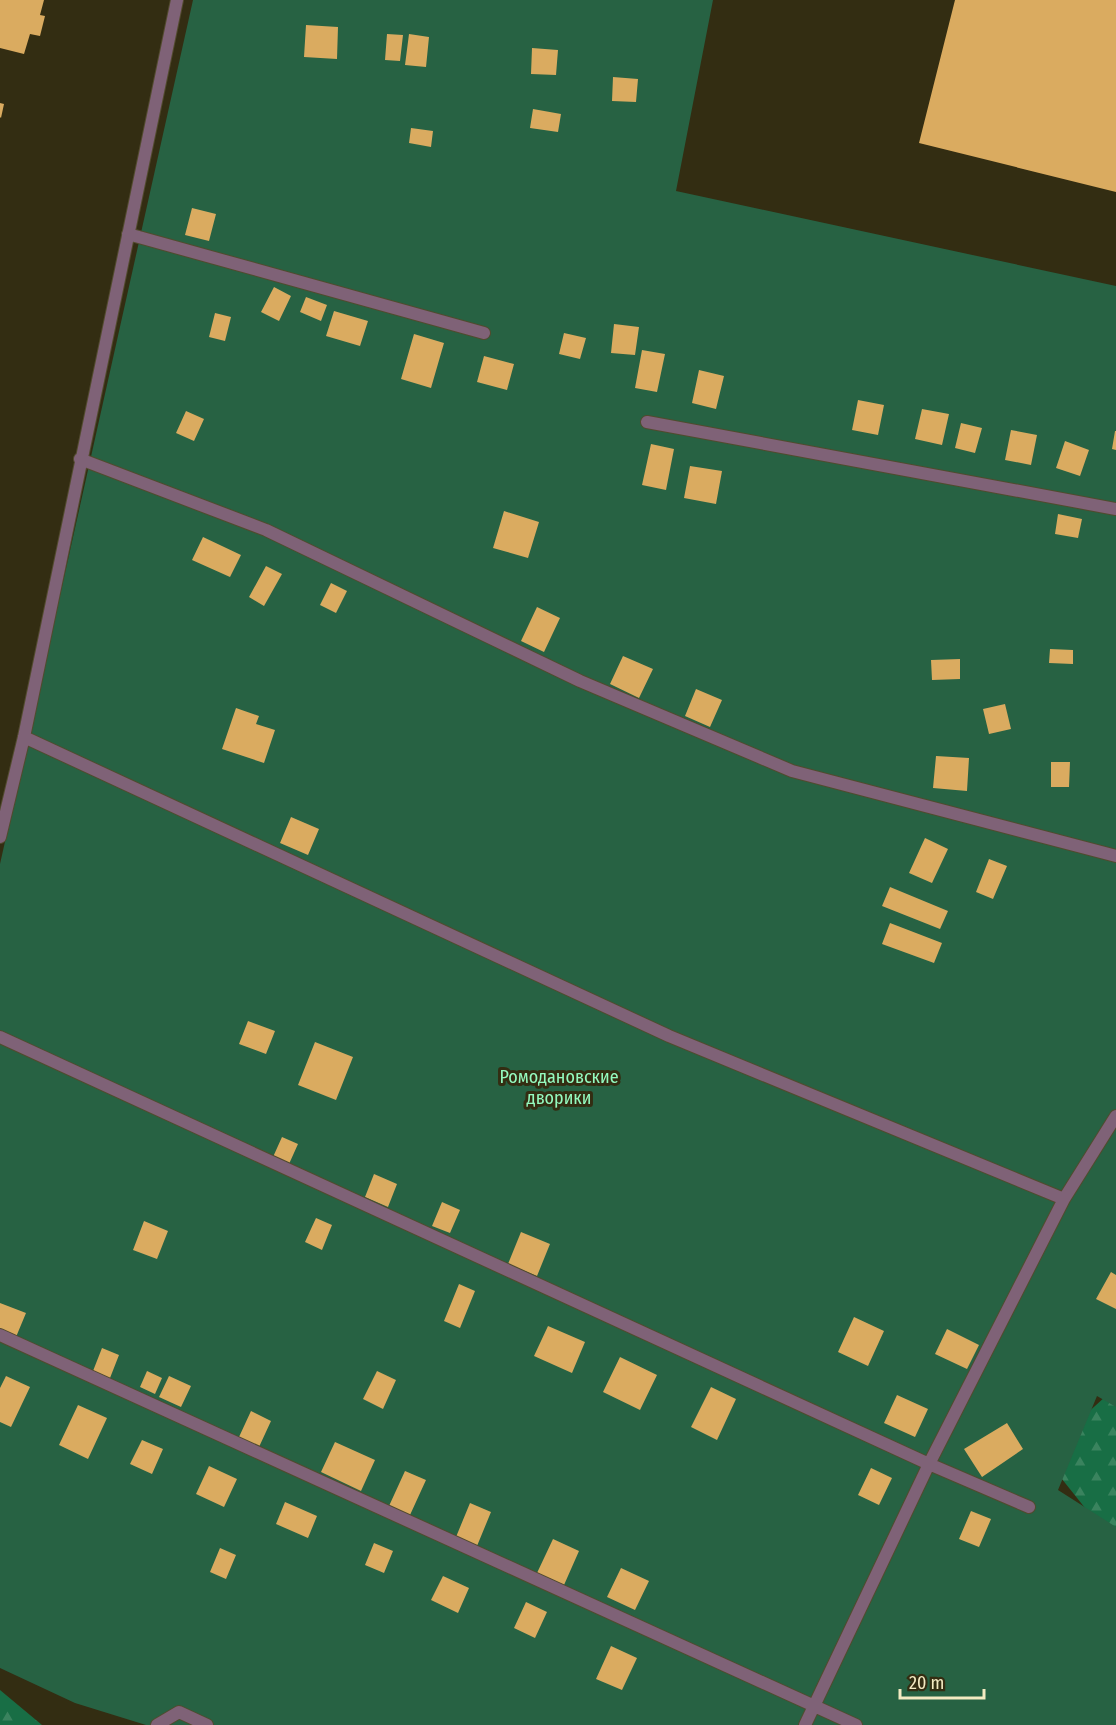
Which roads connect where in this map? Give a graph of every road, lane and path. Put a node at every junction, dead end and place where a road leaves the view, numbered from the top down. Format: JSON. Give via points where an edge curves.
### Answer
{"nodes":[{"id":1,"x":177,"y":0,"type":"edge"},
{"id":2,"x":128,"y":234,"type":"junction"},
{"id":3,"x":484,"y":333,"type":"dead end"},
{"id":4,"x":647,"y":422,"type":"dead end"},
{"id":5,"x":80,"y":459,"type":"junction"},
{"id":6,"x":1116,"y":509,"type":"edge"},
{"id":7,"x":24,"y":737,"type":"junction"},
{"id":8,"x":0,"y":837,"type":"edge"},
{"id":9,"x":1116,"y":856,"type":"edge"},
{"id":10,"x":0,"y":1037,"type":"edge"},
{"id":11,"x":1116,"y":1116,"type":"edge"},
{"id":12,"x":1064,"y":1199,"type":"junction"},
{"id":13,"x":0,"y":1335,"type":"edge"},
{"id":14,"x":929,"y":1464,"type":"junction"},
{"id":15,"x":1029,"y":1506,"type":"dead end"},
{"id":16,"x":814,"y":1706,"type":"junction"},
{"id":17,"x":158,"y":1725,"type":"edge"},
{"id":18,"x":207,"y":1725,"type":"edge"},
{"id":19,"x":805,"y":1725,"type":"edge"},
{"id":20,"x":856,"y":1725,"type":"edge"}],
"edges":[{"from":1,"to":2,"type":"lane"},
{"from":2,"to":3,"type":"lane"},
{"from":2,"to":5,"type":"lane"},
{"from":4,"to":6,"type":"lane"},
{"from":5,"to":7,"type":"lane"},
{"from":5,"to":9,"type":"lane","via":[[266,530],[580,681],[792,771]]},
{"from":7,"to":8,"type":"lane"},
{"from":7,"to":12,"type":"lane","via":[[669,1036]]},
{"from":10,"to":14,"type":"lane"},
{"from":11,"to":12,"type":"lane"},
{"from":12,"to":14,"type":"lane"},
{"from":13,"to":16,"type":"lane"},
{"from":14,"to":15,"type":"lane"},
{"from":14,"to":16,"type":"lane"},
{"from":16,"to":19,"type":"lane"},
{"from":16,"to":20,"type":"lane"},
{"from":17,"to":18,"type":"lane","via":[[179,1712]]}]}
